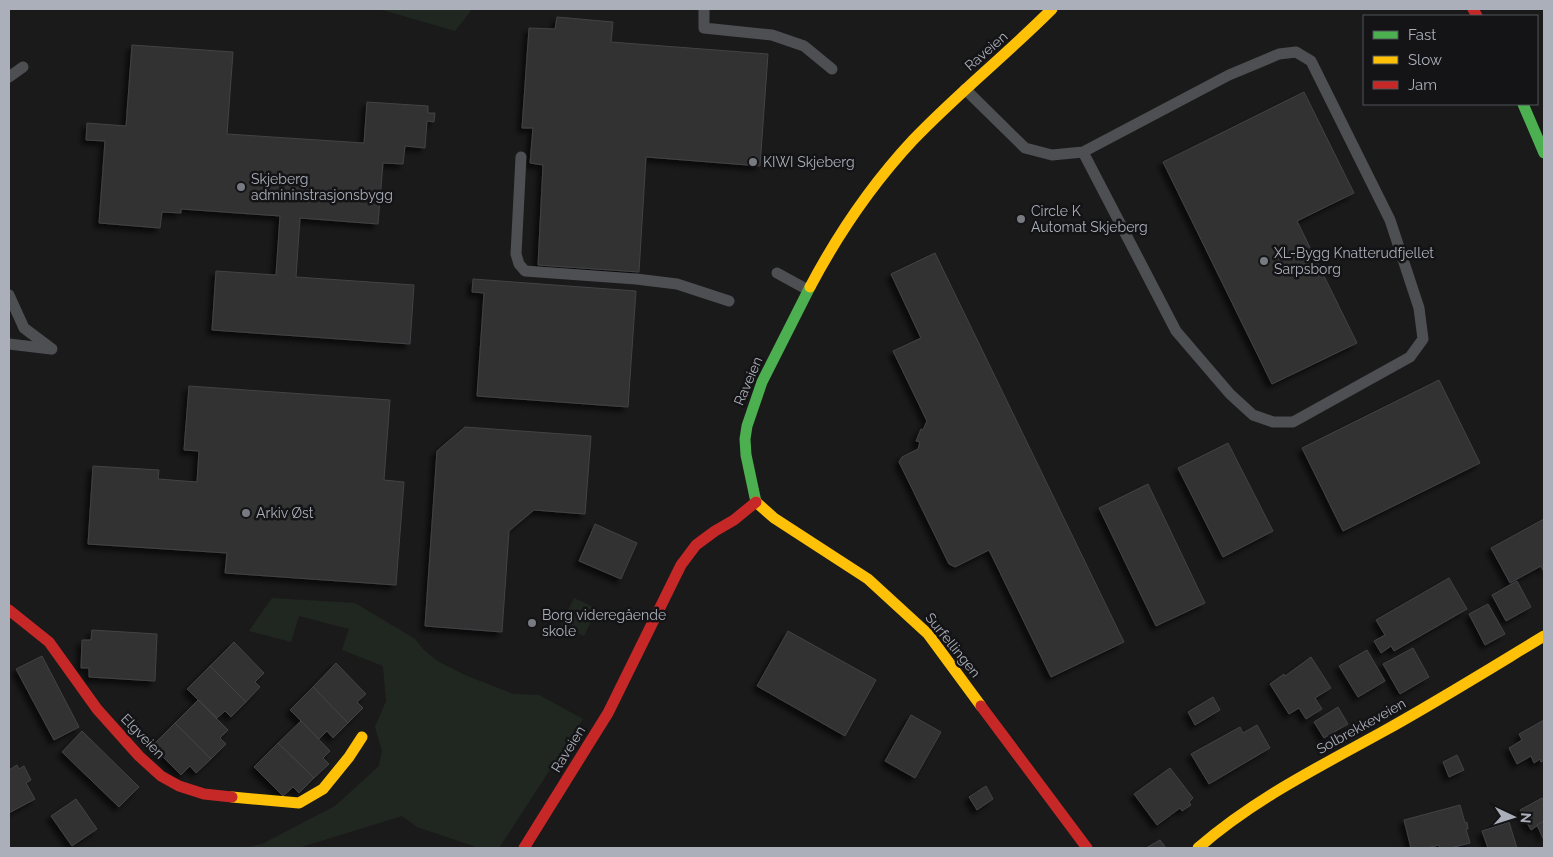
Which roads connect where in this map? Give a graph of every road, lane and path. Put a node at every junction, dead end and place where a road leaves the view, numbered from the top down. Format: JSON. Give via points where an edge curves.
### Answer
{"nodes":[{"id":1,"x":704,"y":9,"type":"edge"},
{"id":2,"x":1052,"y":9,"type":"edge"},
{"id":3,"x":24,"y":68,"type":"dead end"},
{"id":4,"x":832,"y":69,"type":"dead end"},
{"id":5,"x":9,"y":77,"type":"edge"},
{"id":6,"x":965,"y":89,"type":"junction"},
{"id":7,"x":1523,"y":105,"type":"edge"},
{"id":8,"x":1083,"y":152,"type":"junction"},
{"id":9,"x":1544,"y":153,"type":"edge"},
{"id":10,"x":521,"y":157,"type":"dead end"},
{"id":11,"x":777,"y":273,"type":"dead end"},
{"id":12,"x":808,"y":290,"type":"junction"},
{"id":13,"x":9,"y":295,"type":"edge"},
{"id":14,"x":729,"y":302,"type":"dead end"},
{"id":15,"x":9,"y":344,"type":"edge"},
{"id":16,"x":756,"y":502,"type":"junction"},
{"id":17,"x":9,"y":610,"type":"edge"},
{"id":18,"x":1544,"y":636,"type":"edge"},
{"id":19,"x":362,"y":737,"type":"dead end"},
{"id":20,"x":524,"y":848,"type":"edge"},
{"id":21,"x":1087,"y":848,"type":"edge"},
{"id":22,"x":1198,"y":848,"type":"edge"}],
"edges":[{"from":1,"to":4,"type":"lane","via":[[704,28],[772,35],[804,46]]},
{"from":2,"to":6,"type":"main road","name":"Raveien"},
{"from":3,"to":5,"type":"lane"},
{"from":6,"to":8,"type":"lane","via":[[1025,148],[1052,155]]},
{"from":6,"to":12,"type":"main road","name":"Raveien","via":[[894,161],[840,232]]},
{"from":7,"to":9,"type":"main road"},
{"from":8,"to":8,"type":"lane","via":[[1176,331],[1230,394],[1253,415],[1273,422],[1293,422],[1410,357],[1423,339],[1419,308],[1390,220],[1311,61],[1296,52],[1279,54],[1229,75]]},
{"from":10,"to":14,"type":"lane","via":[[516,254],[525,271],[677,284]]},
{"from":11,"to":12,"type":"lane"},
{"from":12,"to":16,"type":"main road","name":"Raveien","via":[[752,405],[745,437],[748,470]]},
{"from":13,"to":15,"type":"lane","via":[[24,328],[52,349]]},
{"from":16,"to":20,"type":"main road","name":"Raveien","via":[[696,545],[680,565],[608,713]]},
{"from":16,"to":21,"type":"main road","name":"Surfellingen","via":[[774,518],[868,579],[928,634]]},
{"from":17,"to":19,"type":"main road","name":"Elgveien","via":[[49,642],[97,709],[139,756],[161,776],[179,786],[204,794],[298,803],[323,789]]},
{"from":18,"to":22,"type":"main road","name":"Solbrekkeveien","via":[[1260,800]]}]}
